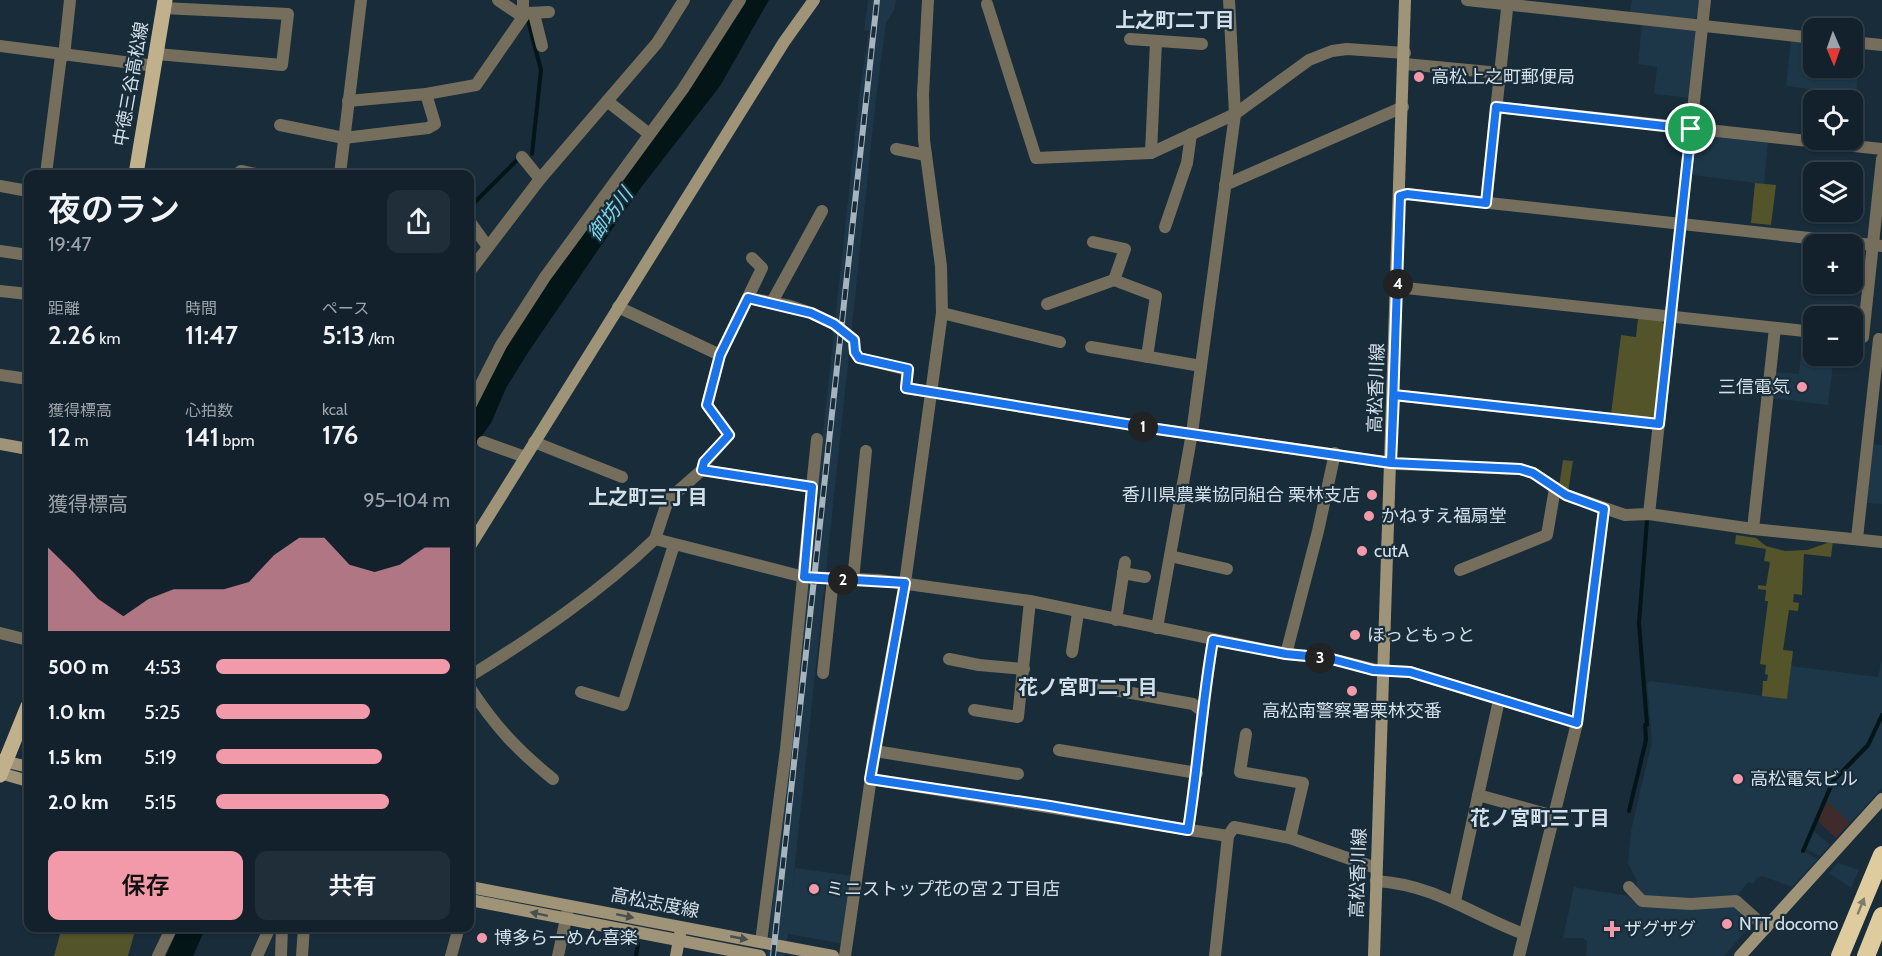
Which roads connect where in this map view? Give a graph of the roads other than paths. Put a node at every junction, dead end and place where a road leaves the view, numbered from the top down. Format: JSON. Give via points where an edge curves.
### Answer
{"nodes":[{"id":1,"x":70,"y":0,"type":"edge"},
{"id":2,"x":288,"y":0,"type":"edge"},
{"id":3,"x":361,"y":0,"type":"edge"},
{"id":4,"x":498,"y":0,"type":"edge"},
{"id":5,"x":684,"y":0,"type":"edge"},
{"id":6,"x":740,"y":0,"type":"edge"},
{"id":7,"x":814,"y":0,"type":"edge"},
{"id":8,"x":928,"y":0,"type":"edge"},
{"id":9,"x":1229,"y":0,"type":"edge"},
{"id":10,"x":1405,"y":0,"type":"edge"},
{"id":11,"x":1467,"y":0,"type":"edge"},
{"id":12,"x":1705,"y":0,"type":"edge"},
{"id":13,"x":1508,"y":2,"type":"edge"},
{"id":14,"x":164,"y":4,"type":"edge"},
{"id":15,"x":987,"y":4,"type":"dead end"},
{"id":16,"x":526,"y":11,"type":"edge"},
{"id":17,"x":549,"y":12,"type":"dead end"},
{"id":18,"x":286,"y":13,"type":"junction"},
{"id":19,"x":1702,"y":25,"type":"junction"},
{"id":20,"x":1803,"y":37,"type":"edge"},
{"id":21,"x":1130,"y":39,"type":"dead end"},
{"id":22,"x":1156,"y":41,"type":"junction"},
{"id":23,"x":1863,"y":43,"type":"edge"},
{"id":24,"x":1202,"y":44,"type":"dead end"},
{"id":25,"x":1882,"y":45,"type":"edge"},
{"id":26,"x":0,"y":46,"type":"edge"},
{"id":27,"x":542,"y":46,"type":"dead end"},
{"id":28,"x":63,"y":56,"type":"junction"},
{"id":29,"x":1405,"y":59,"type":"junction"},
{"id":30,"x":156,"y":60,"type":"junction"},
{"id":31,"x":1500,"y":73,"type":"junction"},
{"id":32,"x":426,"y":94,"type":"junction"},
{"id":33,"x":348,"y":101,"type":"junction"},
{"id":34,"x":607,"y":101,"type":"junction"},
{"id":35,"x":1403,"y":107,"type":"junction"},
{"id":36,"x":1496,"y":107,"type":"junction"},
{"id":37,"x":1235,"y":114,"type":"junction"},
{"id":38,"x":280,"y":125,"type":"dead end"},
{"id":39,"x":1691,"y":129,"type":"junction"},
{"id":40,"x":648,"y":133,"type":"junction"},
{"id":41,"x":1191,"y":134,"type":"junction"},
{"id":42,"x":344,"y":138,"type":"junction"},
{"id":43,"x":896,"y":149,"type":"dead end"},
{"id":44,"x":1882,"y":149,"type":"edge"},
{"id":45,"x":1151,"y":153,"type":"junction"},
{"id":46,"x":926,"y":155,"type":"junction"},
{"id":47,"x":522,"y":157,"type":"dead end"},
{"id":48,"x":1882,"y":159,"type":"edge"},
{"id":49,"x":47,"y":170,"type":"edge"},
{"id":50,"x":137,"y":170,"type":"edge"},
{"id":51,"x":340,"y":170,"type":"edge"},
{"id":52,"x":540,"y":179,"type":"junction"},
{"id":53,"x":1225,"y":185,"type":"junction"},
{"id":54,"x":0,"y":186,"type":"edge"},
{"id":55,"x":24,"y":190,"type":"edge"},
{"id":56,"x":1400,"y":196,"type":"junction"},
{"id":57,"x":1486,"y":203,"type":"junction"},
{"id":58,"x":822,"y":211,"type":"dead end"},
{"id":59,"x":1681,"y":223,"type":"junction"},
{"id":60,"x":1165,"y":227,"type":"dead end"},
{"id":61,"x":474,"y":228,"type":"edge"},
{"id":62,"x":1093,"y":243,"type":"dead end"},
{"id":63,"x":1877,"y":245,"type":"edge"},
{"id":64,"x":488,"y":247,"type":"junction"},
{"id":65,"x":0,"y":251,"type":"edge"},
{"id":66,"x":24,"y":254,"type":"edge"},
{"id":67,"x":752,"y":258,"type":"dead end"},
{"id":68,"x":474,"y":266,"type":"edge"},
{"id":69,"x":1114,"y":280,"type":"junction"},
{"id":70,"x":1398,"y":287,"type":"junction"},
{"id":71,"x":0,"y":291,"type":"edge"},
{"id":72,"x":24,"y":291,"type":"edge"},
{"id":73,"x":748,"y":298,"type":"junction"},
{"id":74,"x":772,"y":302,"type":"junction"},
{"id":75,"x":1047,"y":304,"type":"dead end"},
{"id":76,"x":618,"y":307,"type":"junction"},
{"id":77,"x":1863,"y":313,"type":"edge"},
{"id":78,"x":942,"y":314,"type":"junction"},
{"id":79,"x":1671,"y":316,"type":"junction"},
{"id":80,"x":1775,"y":328,"type":"junction"},
{"id":81,"x":1803,"y":331,"type":"edge"},
{"id":82,"x":1863,"y":337,"type":"edge"},
{"id":83,"x":1880,"y":339,"type":"edge"},
{"id":84,"x":1060,"y":342,"type":"dead end"},
{"id":85,"x":1091,"y":347,"type":"dead end"},
{"id":86,"x":720,"y":355,"type":"junction"},
{"id":87,"x":1147,"y":357,"type":"junction"},
{"id":88,"x":1201,"y":366,"type":"junction"},
{"id":89,"x":0,"y":375,"type":"edge"},
{"id":90,"x":24,"y":378,"type":"edge"},
{"id":91,"x":932,"y":393,"type":"junction"},
{"id":92,"x":1394,"y":395,"type":"junction"},
{"id":93,"x":474,"y":398,"type":"edge"},
{"id":94,"x":1659,"y":424,"type":"junction"},
{"id":95,"x":1192,"y":432,"type":"junction"},
{"id":96,"x":817,"y":439,"type":"dead end"},
{"id":97,"x":483,"y":442,"type":"dead end"},
{"id":98,"x":534,"y":442,"type":"junction"},
{"id":99,"x":0,"y":444,"type":"edge"},
{"id":100,"x":24,"y":448,"type":"edge"},
{"id":101,"x":866,"y":451,"type":"dead end"},
{"id":102,"x":1335,"y":453,"type":"junction"},
{"id":103,"x":525,"y":457,"type":"junction"},
{"id":104,"x":1391,"y":463,"type":"junction"},
{"id":105,"x":702,"y":470,"type":"junction"},
{"id":106,"x":622,"y":477,"type":"dead end"},
{"id":107,"x":812,"y":487,"type":"junction"},
{"id":108,"x":1555,"y":488,"type":"junction"},
{"id":109,"x":1604,"y":509,"type":"junction"},
{"id":110,"x":1649,"y":514,"type":"junction"},
{"id":111,"x":1753,"y":529,"type":"junction"},
{"id":112,"x":1857,"y":538,"type":"junction"},
{"id":113,"x":655,"y":539,"type":"junction"},
{"id":114,"x":474,"y":540,"type":"edge"},
{"id":115,"x":1882,"y":542,"type":"edge"},
{"id":116,"x":674,"y":545,"type":"junction"},
{"id":117,"x":1170,"y":556,"type":"junction"},
{"id":118,"x":1227,"y":569,"type":"dead end"},
{"id":119,"x":1460,"y":570,"type":"dead end"},
{"id":120,"x":804,"y":577,"type":"junction"},
{"id":121,"x":1145,"y":577,"type":"dead end"},
{"id":122,"x":833,"y":579,"type":"junction"},
{"id":123,"x":853,"y":580,"type":"junction"},
{"id":124,"x":905,"y":583,"type":"junction"},
{"id":125,"x":1030,"y":601,"type":"junction"},
{"id":126,"x":1078,"y":613,"type":"junction"},
{"id":127,"x":1116,"y":620,"type":"junction"},
{"id":128,"x":1157,"y":628,"type":"junction"},
{"id":129,"x":0,"y":633,"type":"edge"},
{"id":130,"x":24,"y":639,"type":"edge"},
{"id":131,"x":1213,"y":640,"type":"junction"},
{"id":132,"x":1072,"y":651,"type":"dead end"},
{"id":133,"x":1286,"y":654,"type":"junction"},
{"id":134,"x":949,"y":658,"type":"dead end"},
{"id":135,"x":1024,"y":669,"type":"junction"},
{"id":136,"x":1383,"y":671,"type":"junction"},
{"id":137,"x":474,"y":673,"type":"edge"},
{"id":138,"x":823,"y":673,"type":"dead end"},
{"id":139,"x":1098,"y":687,"type":"dead end"},
{"id":140,"x":581,"y":692,"type":"dead end"},
{"id":141,"x":474,"y":694,"type":"edge"},
{"id":142,"x":1499,"y":700,"type":"junction"},
{"id":143,"x":974,"y":710,"type":"dead end"},
{"id":144,"x":1201,"y":710,"type":"junction"},
{"id":145,"x":24,"y":716,"type":"edge"},
{"id":146,"x":1577,"y":723,"type":"junction"},
{"id":147,"x":1246,"y":734,"type":"dead end"},
{"id":148,"x":1059,"y":750,"type":"dead end"},
{"id":149,"x":875,"y":751,"type":"junction"},
{"id":150,"x":24,"y":767,"type":"edge"},
{"id":151,"x":1,"y":769,"type":"edge"},
{"id":152,"x":1197,"y":773,"type":"junction"},
{"id":153,"x":1018,"y":774,"type":"dead end"},
{"id":154,"x":24,"y":779,"type":"edge"},
{"id":155,"x":553,"y":779,"type":"dead end"},
{"id":156,"x":870,"y":779,"type":"junction"},
{"id":157,"x":1478,"y":795,"type":"junction"},
{"id":158,"x":1882,"y":799,"type":"edge"},
{"id":159,"x":1554,"y":816,"type":"junction"},
{"id":160,"x":1188,"y":830,"type":"junction"},
{"id":161,"x":1228,"y":836,"type":"junction"},
{"id":162,"x":1290,"y":838,"type":"junction"},
{"id":163,"x":1882,"y":855,"type":"edge"},
{"id":164,"x":1376,"y":875,"type":"junction"},
{"id":165,"x":1629,"y":887,"type":"dead end"},
{"id":166,"x":474,"y":888,"type":"edge"},
{"id":167,"x":474,"y":901,"type":"edge"},
{"id":168,"x":1455,"y":901,"type":"junction"},
{"id":169,"x":569,"y":905,"type":"junction"},
{"id":170,"x":1882,"y":916,"type":"edge"},
{"id":171,"x":566,"y":919,"type":"junction"},
{"id":172,"x":681,"y":927,"type":"junction"},
{"id":173,"x":1766,"y":928,"type":"junction"},
{"id":174,"x":170,"y":932,"type":"edge"},
{"id":175,"x":268,"y":932,"type":"edge"},
{"id":176,"x":282,"y":932,"type":"edge"},
{"id":177,"x":304,"y":932,"type":"edge"},
{"id":178,"x":458,"y":932,"type":"edge"},
{"id":179,"x":1524,"y":934,"type":"junction"},
{"id":180,"x":679,"y":941,"type":"junction"},
{"id":181,"x":761,"y":942,"type":"junction"},
{"id":182,"x":158,"y":956,"type":"edge"},
{"id":183,"x":257,"y":956,"type":"edge"},
{"id":184,"x":281,"y":956,"type":"edge"},
{"id":185,"x":302,"y":956,"type":"edge"},
{"id":186,"x":451,"y":956,"type":"edge"},
{"id":187,"x":558,"y":956,"type":"edge"},
{"id":188,"x":676,"y":956,"type":"edge"},
{"id":189,"x":760,"y":956,"type":"edge"},
{"id":190,"x":833,"y":956,"type":"edge"},
{"id":191,"x":845,"y":956,"type":"edge"},
{"id":192,"x":1215,"y":956,"type":"edge"},
{"id":193,"x":1374,"y":956,"type":"edge"},
{"id":194,"x":1519,"y":956,"type":"edge"},
{"id":195,"x":1741,"y":956,"type":"edge"},
{"id":196,"x":1840,"y":956,"type":"edge"},
{"id":197,"x":1866,"y":956,"type":"edge"}],
"edges":[{"from":1,"to":28,"type":"street"},
{"from":2,"to":18,"type":"street"},
{"from":3,"to":33,"type":"street"},
{"from":4,"to":16,"type":"street"},
{"from":5,"to":34,"type":"street","via":[[657,43]]},
{"from":6,"to":40,"type":"street","via":[[705,58]]},
{"from":7,"to":76,"type":"main road"},
{"from":8,"to":46,"type":"street","via":[[922,94]]},
{"from":9,"to":37,"type":"street"},
{"from":10,"to":29,"type":"main road","name":"高松香川線"},
{"from":11,"to":13,"type":"street"},
{"from":12,"to":19,"type":"street"},
{"from":13,"to":19,"type":"street"},
{"from":13,"to":31,"type":"street"},
{"from":14,"to":18,"type":"street"},
{"from":14,"to":30,"type":"main road","name":"中徳三谷高松線"},
{"from":15,"to":45,"type":"street","via":[[1036,158]]},
{"from":16,"to":17,"type":"street"},
{"from":16,"to":27,"type":"street"},
{"from":16,"to":32,"type":"street","via":[[476,85]]},
{"from":18,"to":30,"type":"street","via":[[282,65]]},
{"from":19,"to":20,"type":"street"},
{"from":19,"to":39,"type":"street"},
{"from":21,"to":22,"type":"street"},
{"from":22,"to":24,"type":"street"},
{"from":22,"to":45,"type":"street"},
{"from":23,"to":25,"type":"street"},
{"from":26,"to":28,"type":"street"},
{"from":28,"to":30,"type":"street"},
{"from":28,"to":49,"type":"street"},
{"from":29,"to":31,"type":"street"},
{"from":29,"to":35,"type":"main road","name":"高松香川線"},
{"from":29,"to":37,"type":"street","via":[[1347,49],[1332,51],[1309,60]]},
{"from":30,"to":50,"type":"main road","name":"中徳三谷高松線"},
{"from":31,"to":36,"type":"street"},
{"from":32,"to":33,"type":"street"},
{"from":32,"to":42,"type":"street","via":[[435,124],[428,128]]},
{"from":33,"to":42,"type":"street"},
{"from":34,"to":40,"type":"street"},
{"from":34,"to":52,"type":"street"},
{"from":35,"to":53,"type":"street"},
{"from":35,"to":56,"type":"main road","name":"高松香川線"},
{"from":36,"to":39,"type":"street"},
{"from":36,"to":57,"type":"street"},
{"from":37,"to":41,"type":"street"},
{"from":37,"to":53,"type":"street"},
{"from":38,"to":42,"type":"street"},
{"from":39,"to":44,"type":"street"},
{"from":39,"to":59,"type":"street"},
{"from":40,"to":93,"type":"street","via":[[545,276],[501,345]]},
{"from":41,"to":45,"type":"street"},
{"from":41,"to":60,"type":"street","via":[[1187,163]]},
{"from":42,"to":51,"type":"street"},
{"from":43,"to":46,"type":"street"},
{"from":46,"to":78,"type":"street","via":[[941,266]]},
{"from":47,"to":52,"type":"street"},
{"from":48,"to":63,"type":"street"},
{"from":52,"to":64,"type":"street"},
{"from":53,"to":88,"type":"street"},
{"from":54,"to":55,"type":"street"},
{"from":56,"to":57,"type":"street"},
{"from":56,"to":70,"type":"main road","name":"高松香川線"},
{"from":57,"to":59,"type":"street"},
{"from":58,"to":74,"type":"street"},
{"from":59,"to":63,"type":"street"},
{"from":59,"to":79,"type":"street"},
{"from":61,"to":64,"type":"street"},
{"from":62,"to":69,"type":"street","via":[[1125,249]]},
{"from":63,"to":77,"type":"street"},
{"from":64,"to":68,"type":"street"},
{"from":65,"to":66,"type":"street"},
{"from":67,"to":73,"type":"street","via":[[762,268]]},
{"from":69,"to":75,"type":"street"},
{"from":69,"to":87,"type":"street","via":[[1156,296]]},
{"from":70,"to":79,"type":"street"},
{"from":70,"to":92,"type":"main road","name":"高松香川線"},
{"from":71,"to":72,"type":"street"},
{"from":73,"to":74,"type":"street"},
{"from":73,"to":86,"type":"street"},
{"from":74,"to":91,"type":"street","via":[[834,324],[854,340],[859,358],[908,369],[906,388]]},
{"from":76,"to":86,"type":"street"},
{"from":76,"to":98,"type":"main road"},
{"from":78,"to":84,"type":"street"},
{"from":78,"to":91,"type":"street"},
{"from":79,"to":80,"type":"street"},
{"from":79,"to":94,"type":"street"},
{"from":80,"to":81,"type":"street"},
{"from":80,"to":111,"type":"street"},
{"from":82,"to":83,"type":"street"},
{"from":83,"to":112,"type":"street"},
{"from":85,"to":87,"type":"street"},
{"from":86,"to":105,"type":"street","via":[[707,405],[729,435],[704,462]]},
{"from":87,"to":88,"type":"street"},
{"from":88,"to":95,"type":"street"},
{"from":89,"to":90,"type":"street"},
{"from":91,"to":95,"type":"street"},
{"from":91,"to":124,"type":"street"},
{"from":92,"to":94,"type":"street"},
{"from":92,"to":104,"type":"main road","name":"高松香川線"},
{"from":94,"to":110,"type":"street"},
{"from":95,"to":102,"type":"street"},
{"from":95,"to":117,"type":"street"},
{"from":96,"to":107,"type":"street"},
{"from":97,"to":103,"type":"street"},
{"from":98,"to":103,"type":"main road"},
{"from":98,"to":106,"type":"street"},
{"from":99,"to":100,"type":"main road"},
{"from":101,"to":123,"type":"street"},
{"from":102,"to":104,"type":"street"},
{"from":102,"to":133,"type":"street"},
{"from":103,"to":114,"type":"main road"},
{"from":104,"to":108,"type":"street","via":[[1520,469]]},
{"from":104,"to":136,"type":"main road","name":"高松香川線"},
{"from":105,"to":107,"type":"street"},
{"from":105,"to":113,"type":"street","via":[[668,500]]},
{"from":107,"to":120,"type":"street"},
{"from":108,"to":109,"type":"street"},
{"from":108,"to":119,"type":"street","via":[[1547,535],[1531,536],[1477,570]]},
{"from":109,"to":110,"type":"street","via":[[1625,515]]},
{"from":109,"to":146,"type":"street"},
{"from":110,"to":111,"type":"street"},
{"from":111,"to":112,"type":"street"},
{"from":112,"to":115,"type":"street"},
{"from":113,"to":116,"type":"street"},
{"from":113,"to":137,"type":"street","via":[[621,572]]},
{"from":116,"to":120,"type":"street"},
{"from":116,"to":140,"type":"street","via":[[623,705]]},
{"from":117,"to":118,"type":"street"},
{"from":117,"to":128,"type":"street"},
{"from":120,"to":122,"type":"street"},
{"from":120,"to":181,"type":"street"},
{"from":121,"to":127,"type":"street","via":[[1124,568]]},
{"from":122,"to":123,"type":"street"},
{"from":122,"to":138,"type":"street"},
{"from":123,"to":124,"type":"street"},
{"from":124,"to":125,"type":"street"},
{"from":124,"to":149,"type":"street"},
{"from":125,"to":126,"type":"street"},
{"from":125,"to":135,"type":"street"},
{"from":126,"to":127,"type":"street"},
{"from":126,"to":132,"type":"street"},
{"from":127,"to":128,"type":"street"},
{"from":128,"to":131,"type":"street"},
{"from":129,"to":130,"type":"street"},
{"from":131,"to":133,"type":"street"},
{"from":131,"to":144,"type":"street"},
{"from":133,"to":136,"type":"street","via":[[1328,658]]},
{"from":134,"to":135,"type":"street"},
{"from":135,"to":143,"type":"street","via":[[1018,717]]},
{"from":136,"to":142,"type":"street","via":[[1410,672]]},
{"from":136,"to":164,"type":"main road","name":"高松香川線"},
{"from":139,"to":144,"type":"street","via":[[1193,704]]},
{"from":141,"to":155,"type":"street","via":[[501,733]]},
{"from":142,"to":146,"type":"street"},
{"from":142,"to":157,"type":"street"},
{"from":144,"to":152,"type":"street"},
{"from":145,"to":151,"type":"main road"},
{"from":146,"to":159,"type":"street"},
{"from":147,"to":162,"type":"street","via":[[1240,771],[1303,783]]},
{"from":148,"to":152,"type":"street"},
{"from":149,"to":153,"type":"street"},
{"from":149,"to":156,"type":"street"},
{"from":150,"to":151,"type":"main road"},
{"from":151,"to":154,"type":"main road"},
{"from":152,"to":160,"type":"street"},
{"from":156,"to":160,"type":"street"},
{"from":156,"to":191,"type":"street"},
{"from":157,"to":159,"type":"street"},
{"from":157,"to":168,"type":"street"},
{"from":158,"to":173,"type":"main road"},
{"from":159,"to":179,"type":"street"},
{"from":160,"to":161,"type":"street"},
{"from":161,"to":162,"type":"street","via":[[1234,827]]},
{"from":161,"to":192,"type":"street"},
{"from":162,"to":164,"type":"street"},
{"from":196,"to":163,"type":"highway","one_way":true},
{"from":164,"to":168,"type":"street"},
{"from":164,"to":193,"type":"main road","name":"高松香川線"},
{"from":165,"to":173,"type":"street","via":[[1642,901],[1736,901]]},
{"from":166,"to":169,"type":"main road","name":"高松志度線"},
{"from":171,"to":167,"type":"main road","name":"高松志度線","one_way":true},
{"from":168,"to":179,"type":"street"},
{"from":169,"to":171,"type":"street"},
{"from":169,"to":172,"type":"main road","name":"高松志度線","one_way":true},
{"from":170,"to":197,"type":"highway"},
{"from":171,"to":180,"type":"main road","name":"高松志度線"},
{"from":171,"to":187,"type":"street"},
{"from":172,"to":180,"type":"main road"},
{"from":172,"to":181,"type":"main road","name":"高松志度線","one_way":true},
{"from":173,"to":195,"type":"main road"},
{"from":174,"to":182,"type":"street"},
{"from":175,"to":183,"type":"street"},
{"from":176,"to":184,"type":"street"},
{"from":177,"to":185,"type":"street"},
{"from":178,"to":186,"type":"street"},
{"from":179,"to":194,"type":"street"},
{"from":180,"to":188,"type":"main road"},
{"from":180,"to":189,"type":"main road","name":"高松志度線"},
{"from":181,"to":190,"type":"main road","name":"高松志度線"}]}
